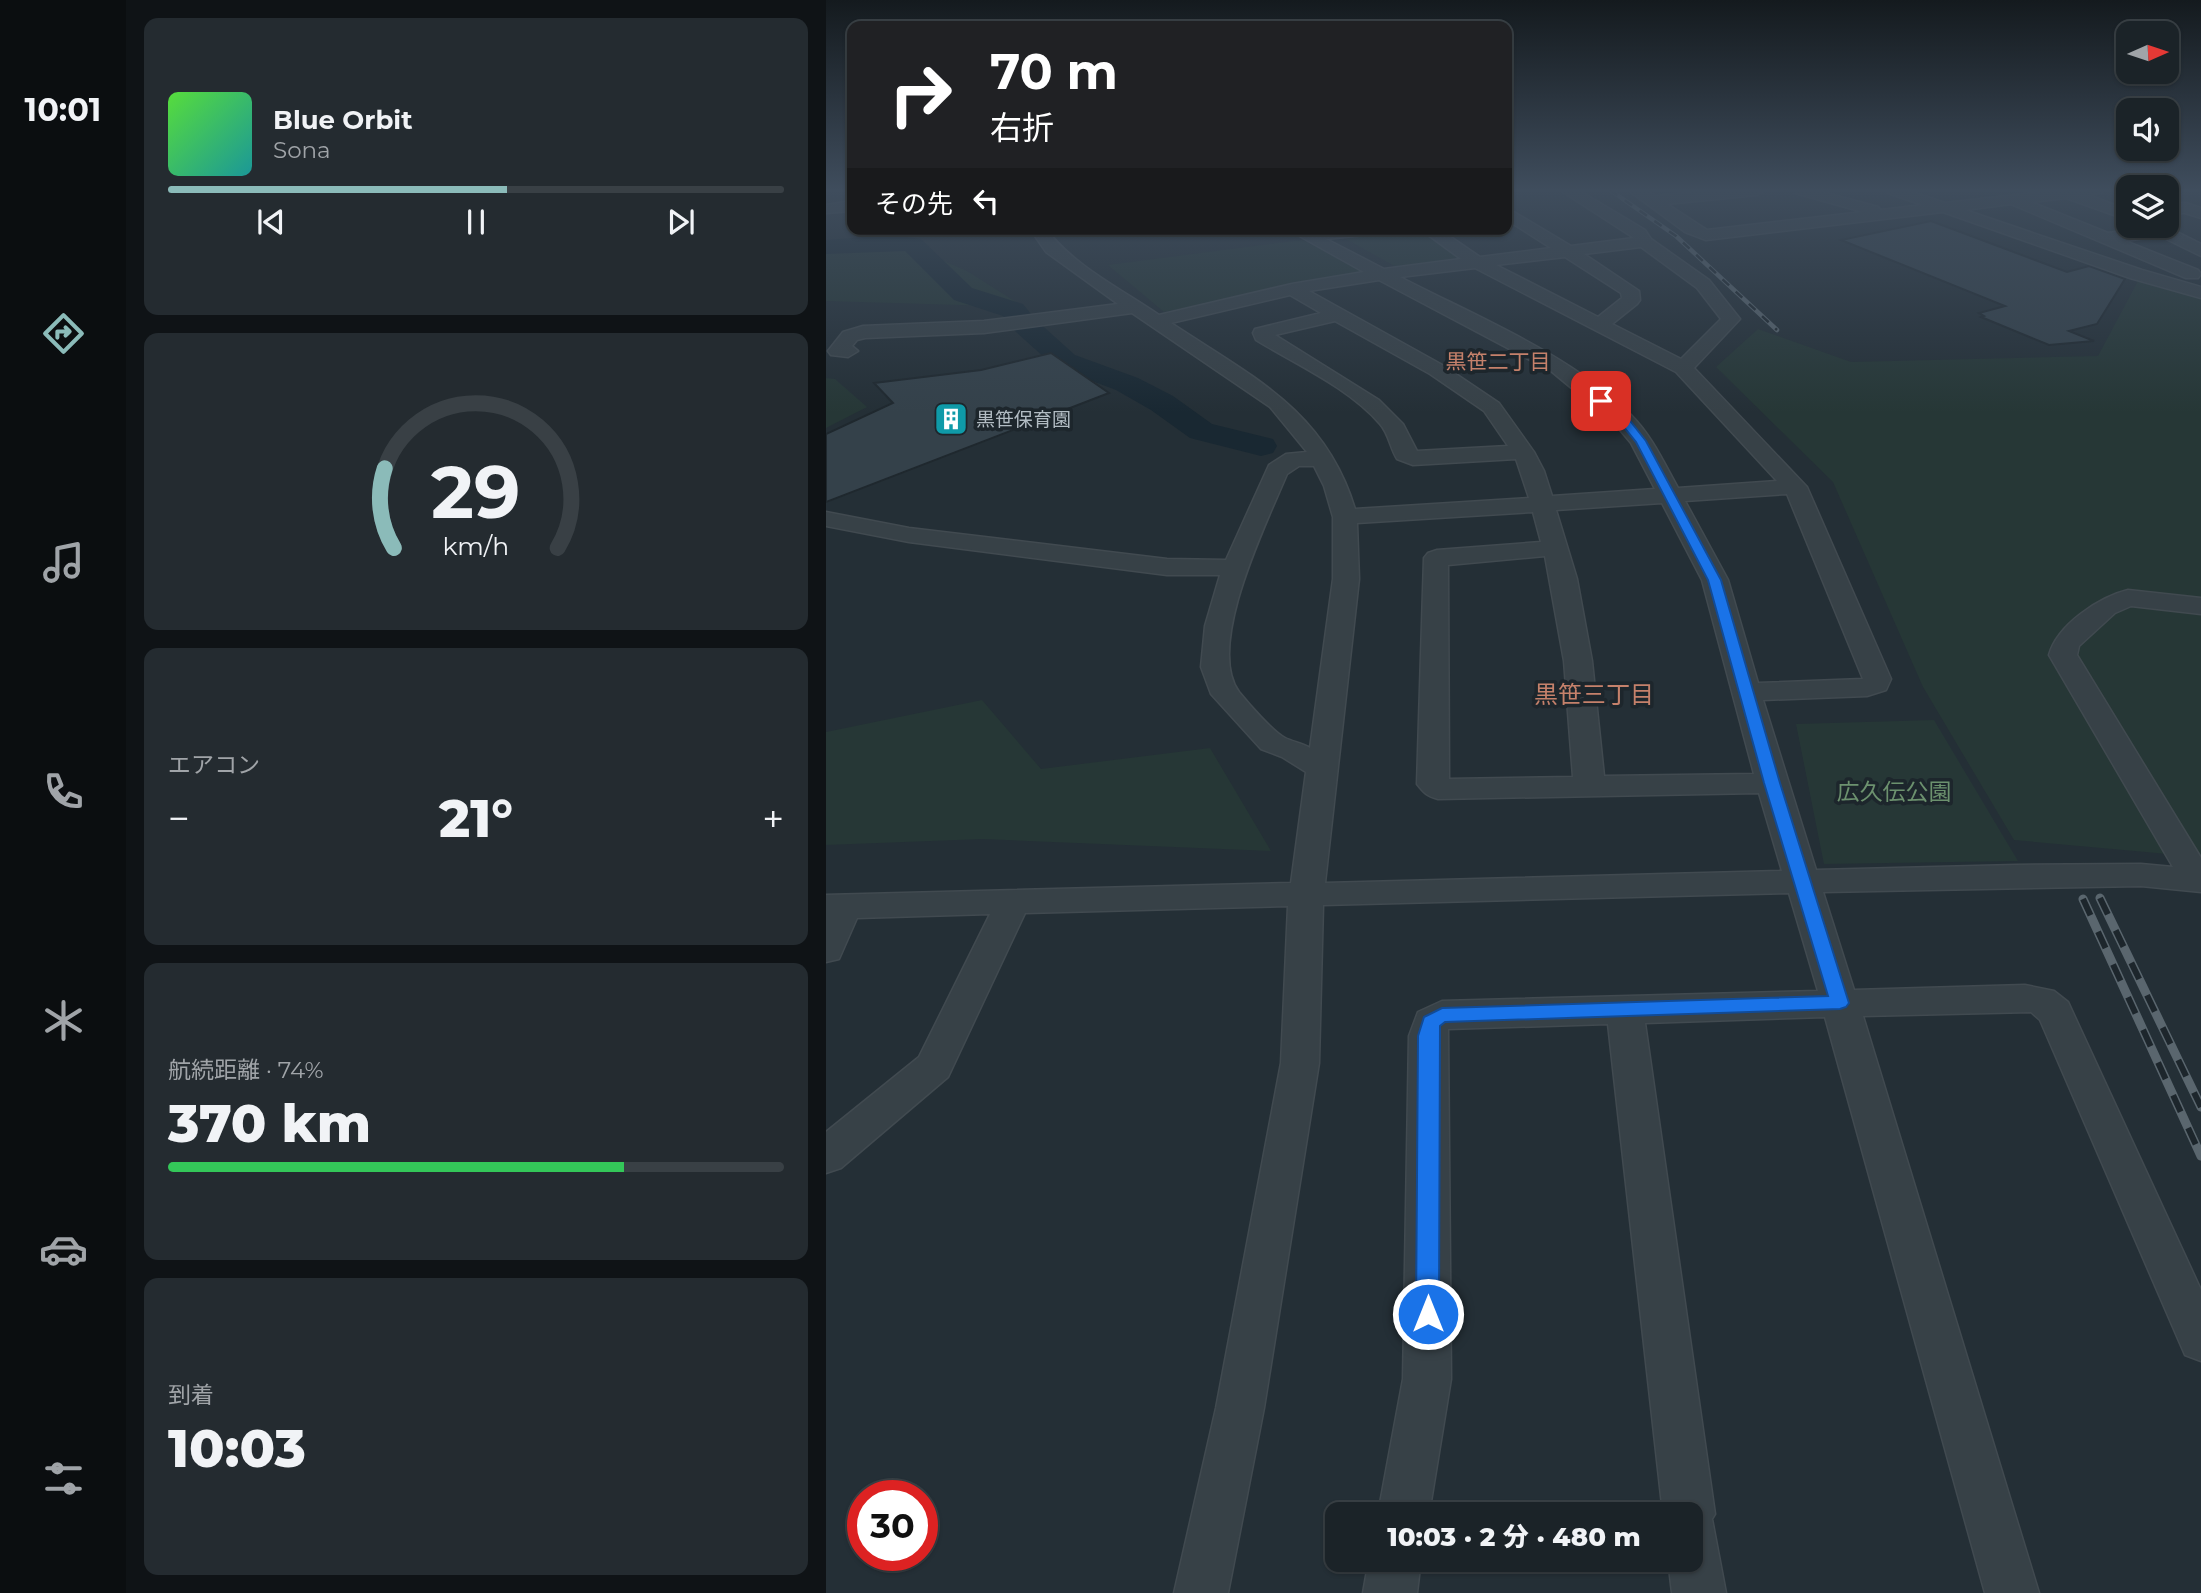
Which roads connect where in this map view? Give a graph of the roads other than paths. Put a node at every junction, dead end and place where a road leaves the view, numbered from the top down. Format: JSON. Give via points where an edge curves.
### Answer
{"nodes":[{"id":1,"x":1072,"y":264,"type":"edge"},
{"id":2,"x":1358,"y":264,"type":"edge"},
{"id":3,"x":1458,"y":264,"type":"edge"},
{"id":4,"x":1481,"y":264,"type":"edge"},
{"id":5,"x":1587,"y":264,"type":"edge"},
{"id":6,"x":1675,"y":264,"type":"edge"},
{"id":7,"x":2109,"y":264,"type":"edge"},
{"id":8,"x":2170,"y":264,"type":"edge"},
{"id":9,"x":1377,"y":275,"type":"junction"},
{"id":10,"x":2201,"y":278,"type":"edge"},
{"id":11,"x":1292,"y":289,"type":"junction"},
{"id":12,"x":2201,"y":293,"type":"edge"},
{"id":13,"x":1145,"y":314,"type":"junction"},
{"id":14,"x":1339,"y":314,"type":"junction"},
{"id":15,"x":1601,"y":324,"type":"junction"},
{"id":16,"x":848,"y":351,"type":"dead end"},
{"id":17,"x":1683,"y":368,"type":"junction"},
{"id":18,"x":1523,"y":452,"type":"junction"},
{"id":19,"x":1320,"y":458,"type":"junction"},
{"id":20,"x":1795,"y":487,"type":"junction"},
{"id":21,"x":1671,"y":496,"type":"junction"},
{"id":22,"x":1542,"y":504,"type":"junction"},
{"id":23,"x":1345,"y":517,"type":"junction"},
{"id":24,"x":826,"y":519,"type":"edge"},
{"id":25,"x":1557,"y":548,"type":"junction"},
{"id":26,"x":1235,"y":568,"type":"junction"},
{"id":27,"x":2201,"y":606,"type":"edge"},
{"id":28,"x":1748,"y":692,"type":"junction"},
{"id":29,"x":1322,"y":769,"type":"junction"},
{"id":30,"x":1772,"y":783,"type":"junction"},
{"id":31,"x":1590,"y":788,"type":"junction"},
{"id":32,"x":1802,"y":881,"type":"junction"},
{"id":33,"x":2200,"y":881,"type":"edge"},
{"id":34,"x":1306,"y":896,"type":"junction"},
{"id":35,"x":1014,"y":901,"type":"junction"},
{"id":36,"x":835,"y":907,"type":"edge"},
{"id":37,"x":826,"y":950,"type":"edge"},
{"id":38,"x":1840,"y":1003,"type":"junction"},
{"id":39,"x":1625,"y":1010,"type":"junction"},
{"id":40,"x":826,"y":1156,"type":"edge"},
{"id":41,"x":2201,"y":1340,"type":"edge"},
{"id":42,"x":1405,"y":1502,"type":"edge"},
{"id":43,"x":1687,"y":1502,"type":"edge"},
{"id":44,"x":1393,"y":1572,"type":"edge"},
{"id":45,"x":1696,"y":1572,"type":"edge"},
{"id":46,"x":1200,"y":1593,"type":"edge"},
{"id":47,"x":1390,"y":1593,"type":"edge"},
{"id":48,"x":1699,"y":1593,"type":"edge"},
{"id":49,"x":2012,"y":1593,"type":"edge"}],
"edges":[{"from":1,"to":13,"type":"street"},
{"from":2,"to":9,"type":"street"},
{"from":3,"to":9,"type":"street"},
{"from":4,"to":15,"type":"street"},
{"from":5,"to":15,"type":"street","via":[[1630,291],[1632,300]]},
{"from":6,"to":17,"type":"street","via":[[1703,284],[1731,319]]},
{"from":7,"to":12,"type":"street"},
{"from":8,"to":10,"type":"street"},
{"from":9,"to":11,"type":"street"},
{"from":9,"to":21,"type":"street","via":[[1558,367],[1623,419],[1641,441]]},
{"from":11,"to":13,"type":"street"},
{"from":11,"to":14,"type":"street"},
{"from":13,"to":16,"type":"street","via":[[863,332],[849,336],[838,351]]},
{"from":13,"to":19,"type":"street","via":[[1277,403],[1312,442]]},
{"from":14,"to":18,"type":"street","via":[[1492,407]]},
{"from":14,"to":18,"type":"street","via":[[1262,333],[1383,415],[1395,429],[1405,454],[1413,458]]},
{"from":15,"to":17,"type":"street"},
{"from":17,"to":20,"type":"street"},
{"from":18,"to":22,"type":"street"},
{"from":19,"to":23,"type":"street","via":[[1336,486]]},
{"from":19,"to":26,"type":"street","via":[[1294,459],[1277,470]]},
{"from":20,"to":21,"type":"street"},
{"from":20,"to":28,"type":"street","via":[[1876,684]]},
{"from":21,"to":22,"type":"street"},
{"from":21,"to":28,"type":"street","via":[[1715,580]]},
{"from":22,"to":23,"type":"street"},
{"from":22,"to":25,"type":"street"},
{"from":23,"to":29,"type":"street","via":[[1346,579]]},
{"from":24,"to":26,"type":"street","via":[[909,535],[1154,565]]},
{"from":25,"to":31,"type":"street","via":[[1578,661]]},
{"from":25,"to":31,"type":"street","via":[[1437,558],[1433,784],[1438,789]]},
{"from":26,"to":29,"type":"street","via":[[1217,626],[1215,667],[1225,694],[1272,743]]},
{"from":27,"to":33,"type":"street","via":[[2128,598],[2106,607],[2066,643],[2063,655]]},
{"from":28,"to":30,"type":"street"},
{"from":29,"to":34,"type":"street"},
{"from":30,"to":31,"type":"street"},
{"from":30,"to":32,"type":"street"},
{"from":32,"to":33,"type":"street","via":[[2127,875]]},
{"from":32,"to":34,"type":"street"},
{"from":32,"to":38,"type":"street"},
{"from":34,"to":35,"type":"street"},
{"from":34,"to":46,"type":"street","via":[[1300,1063],[1240,1408]]},
{"from":35,"to":36,"type":"street"},
{"from":35,"to":40,"type":"street","via":[[934,1067]]},
{"from":36,"to":37,"type":"street"},
{"from":38,"to":39,"type":"street"},
{"from":38,"to":41,"type":"street","via":[[2025,998],[2041,1000],[2055,1012]]},
{"from":38,"to":49,"type":"street"},
{"from":39,"to":42,"type":"street","via":[[1442,1015],[1431,1022],[1427,1379]]},
{"from":39,"to":43,"type":"street"},
{"from":44,"to":47,"type":"street"},
{"from":45,"to":48,"type":"street"}]}
